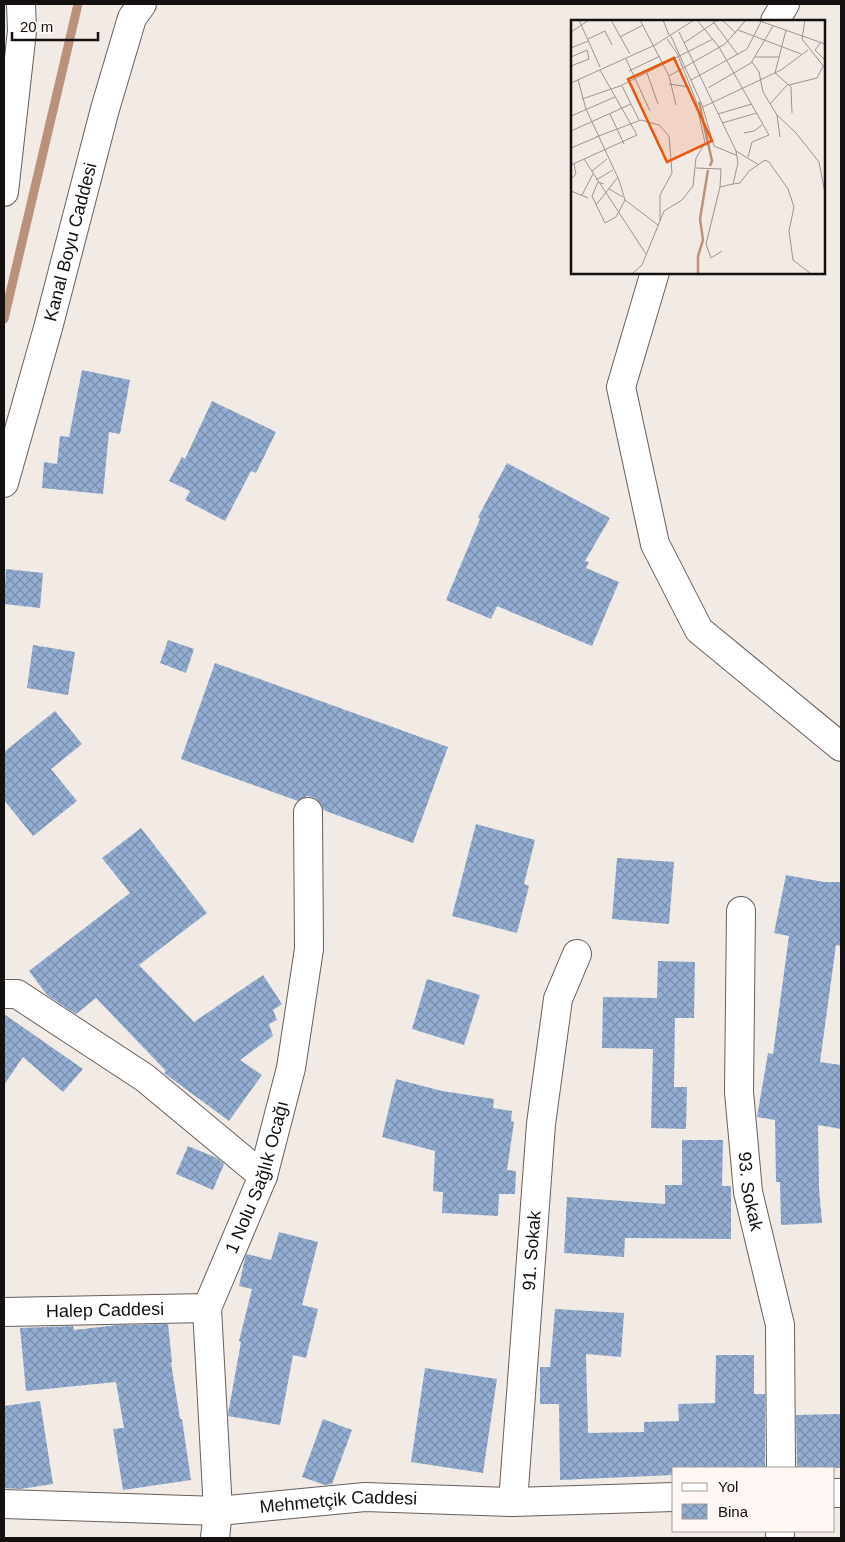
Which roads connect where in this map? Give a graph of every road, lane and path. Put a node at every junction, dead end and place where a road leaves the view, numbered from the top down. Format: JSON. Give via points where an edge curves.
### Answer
{"nodes":[{"id":1,"x":21,"y":4,"type":"edge"},
{"id":2,"x":142,"y":4,"type":"edge"},
{"id":3,"x":785,"y":4,"type":"edge"},
{"id":4,"x":776,"y":20,"type":"edge"},
{"id":5,"x":4,"y":192,"type":"edge"},
{"id":6,"x":654,"y":274,"type":"edge"},
{"id":7,"x":4,"y":483,"type":"edge"},
{"id":8,"x":841,"y":747,"type":"edge"},
{"id":9,"x":308,"y":812,"type":"dead end"},
{"id":10,"x":741,"y":911,"type":"dead end"},
{"id":11,"x":577,"y":954,"type":"dead end"},
{"id":12,"x":4,"y":994,"type":"edge"},
{"id":13,"x":263,"y":1176,"type":"junction"},
{"id":14,"x":207,"y":1308,"type":"junction"},
{"id":15,"x":4,"y":1312,"type":"edge"},
{"id":16,"x":781,"y":1467,"type":"edge"},
{"id":17,"x":672,"y":1497,"type":"edge"},
{"id":18,"x":513,"y":1502,"type":"junction"},
{"id":19,"x":4,"y":1504,"type":"edge"},
{"id":20,"x":218,"y":1511,"type":"junction"},
{"id":21,"x":215,"y":1538,"type":"edge"}],
"edges":[{"from":1,"to":5,"type":"street","via":[[22,31]]},
{"from":2,"to":7,"type":"street","name":"Kanal Boyu Caddesi","via":[[132,18],[105,109]]},
{"from":3,"to":4,"type":"street"},
{"from":6,"to":8,"type":"street","via":[[620,387],[655,544],[699,630]]},
{"from":9,"to":13,"type":"street","name":"1 Nolu Sağlık Ocağı","via":[[309,949],[291,1068]]},
{"from":10,"to":16,"type":"street","name":"93. Sokak","via":[[739,1092],[748,1192],[780,1325]]},
{"from":11,"to":18,"type":"street","name":"91. Sokak","via":[[558,999],[540,1124]]},
{"from":12,"to":13,"type":"street","via":[[17,994],[145,1078]]},
{"from":13,"to":14,"type":"street","name":"1 Nolu Sağlık Ocağı"},
{"from":14,"to":15,"type":"street","name":"Halep Caddesi"},
{"from":14,"to":20,"type":"street","name":"1 Nolu Sağlık Ocağı"},
{"from":17,"to":18,"type":"street","name":"Mehmetçik Caddesi"},
{"from":18,"to":20,"type":"street","name":"Mehmetçik Caddesi","via":[[365,1497]]},
{"from":19,"to":20,"type":"street","name":"Mehmetçik Caddesi"},
{"from":20,"to":21,"type":"street","name":"1 Nolu Sağlık Ocağı"}]}
